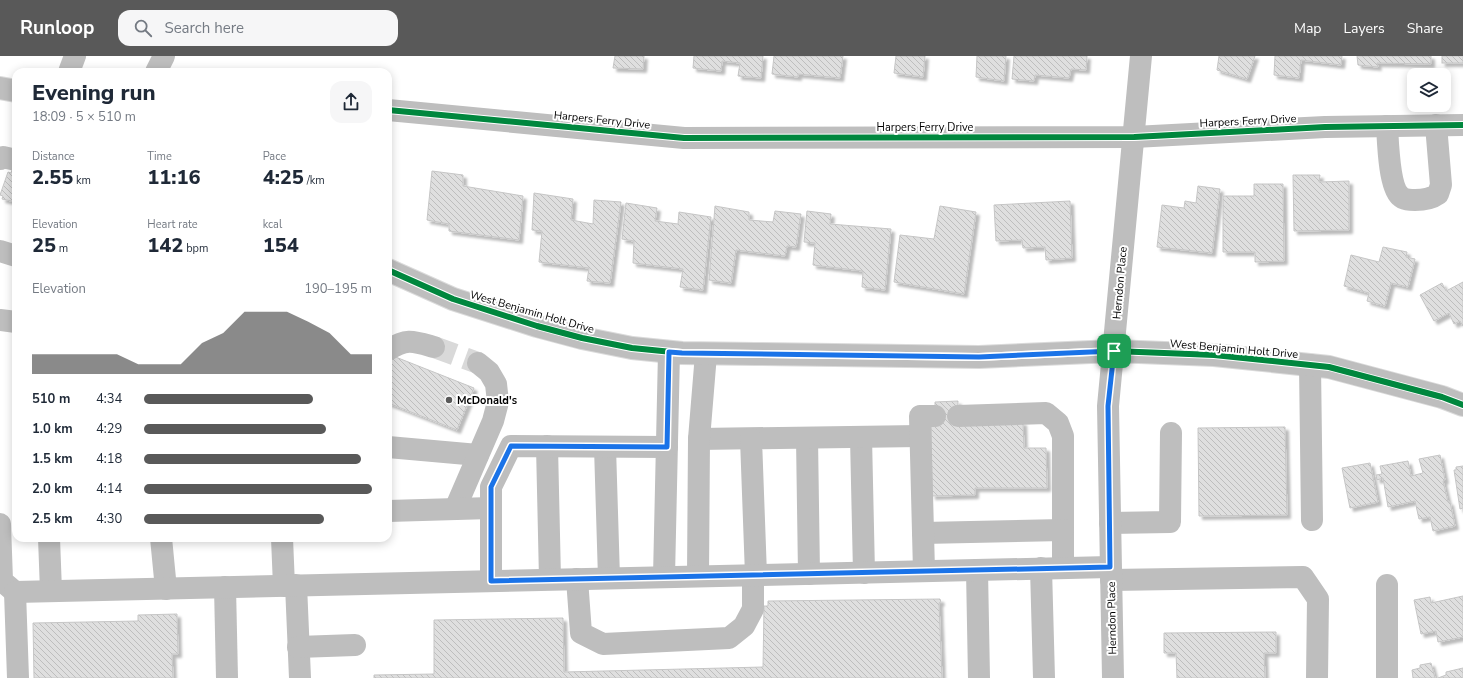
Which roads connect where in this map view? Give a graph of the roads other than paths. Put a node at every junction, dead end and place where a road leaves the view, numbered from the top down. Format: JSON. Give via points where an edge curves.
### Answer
{"nodes":[{"id":1,"x":75,"y":56,"type":"edge"},
{"id":2,"x":164,"y":56,"type":"edge"},
{"id":3,"x":1141,"y":56,"type":"edge"},
{"id":4,"x":71,"y":68,"type":"edge"},
{"id":5,"x":158,"y":68,"type":"edge"},
{"id":6,"x":0,"y":88,"type":"edge"},
{"id":7,"x":12,"y":90,"type":"edge"},
{"id":8,"x":392,"y":110,"type":"edge"},
{"id":9,"x":1463,"y":125,"type":"edge"},
{"id":10,"x":1387,"y":126,"type":"junction"},
{"id":11,"x":1436,"y":126,"type":"junction"},
{"id":12,"x":1134,"y":136,"type":"junction"},
{"id":13,"x":0,"y":159,"type":"edge"},
{"id":14,"x":12,"y":159,"type":"edge"},
{"id":15,"x":0,"y":251,"type":"edge"},
{"id":16,"x":12,"y":255,"type":"edge"},
{"id":17,"x":392,"y":272,"type":"edge"},
{"id":18,"x":0,"y":320,"type":"edge"},
{"id":19,"x":12,"y":322,"type":"edge"},
{"id":20,"x":392,"y":347,"type":"edge"},
{"id":21,"x":434,"y":347,"type":"tunnel mouth"},
{"id":22,"x":1114,"y":351,"type":"junction"},
{"id":23,"x":669,"y":352,"type":"junction"},
{"id":24,"x":706,"y":354,"type":"junction"},
{"id":25,"x":478,"y":363,"type":"tunnel mouth"},
{"id":26,"x":1310,"y":365,"type":"junction"},
{"id":27,"x":1463,"y":405,"type":"edge"},
{"id":28,"x":935,"y":416,"type":"dead end"},
{"id":29,"x":958,"y":416,"type":"dead end"},
{"id":30,"x":1171,"y":432,"type":"dead end"},
{"id":31,"x":920,"y":436,"type":"junction"},
{"id":32,"x":860,"y":437,"type":"junction"},
{"id":33,"x":807,"y":438,"type":"junction"},
{"id":34,"x":699,"y":439,"type":"junction"},
{"id":35,"x":750,"y":439,"type":"junction"},
{"id":36,"x":547,"y":446,"type":"junction"},
{"id":37,"x":392,"y":447,"type":"edge"},
{"id":38,"x":605,"y":447,"type":"junction"},
{"id":39,"x":667,"y":447,"type":"junction"},
{"id":40,"x":478,"y":455,"type":"junction"},
{"id":41,"x":491,"y":508,"type":"junction"},
{"id":42,"x":455,"y":509,"type":"junction"},
{"id":43,"x":392,"y":511,"type":"edge"},
{"id":44,"x":1312,"y":520,"type":"dead end"},
{"id":45,"x":1110,"y":523,"type":"junction"},
{"id":46,"x":0,"y":524,"type":"edge"},
{"id":47,"x":12,"y":524,"type":"edge"},
{"id":48,"x":1063,"y":530,"type":"junction"},
{"id":49,"x":923,"y":533,"type":"junction"},
{"id":50,"x":49,"y":542,"type":"edge"},
{"id":51,"x":161,"y":542,"type":"edge"},
{"id":52,"x":283,"y":542,"type":"edge"},
{"id":53,"x":1041,"y":568,"type":"junction"},
{"id":54,"x":1063,"y":568,"type":"junction"},
{"id":55,"x":977,"y":570,"type":"junction"},
{"id":56,"x":924,"y":571,"type":"junction"},
{"id":57,"x":864,"y":572,"type":"junction"},
{"id":58,"x":1110,"y":573,"type":"junction"},
{"id":59,"x":809,"y":574,"type":"junction"},
{"id":60,"x":754,"y":575,"type":"junction"},
{"id":61,"x":698,"y":576,"type":"junction"},
{"id":62,"x":664,"y":577,"type":"junction"},
{"id":63,"x":608,"y":578,"type":"junction"},
{"id":64,"x":577,"y":579,"type":"junction"},
{"id":65,"x":550,"y":580,"type":"junction"},
{"id":66,"x":491,"y":581,"type":"junction"},
{"id":67,"x":1387,"y":585,"type":"dead end"},
{"id":68,"x":290,"y":586,"type":"junction"},
{"id":69,"x":225,"y":587,"type":"junction"},
{"id":70,"x":166,"y":589,"type":"junction"},
{"id":71,"x":51,"y":591,"type":"junction"},
{"id":72,"x":15,"y":592,"type":"junction"},
{"id":73,"x":355,"y":645,"type":"dead end"},
{"id":74,"x":298,"y":647,"type":"junction"},
{"id":75,"x":18,"y":678,"type":"edge"},
{"id":76,"x":227,"y":678,"type":"edge"},
{"id":77,"x":300,"y":678,"type":"edge"},
{"id":78,"x":979,"y":678,"type":"edge"},
{"id":79,"x":1044,"y":678,"type":"edge"},
{"id":80,"x":1113,"y":678,"type":"edge"},
{"id":81,"x":1317,"y":678,"type":"edge"},
{"id":82,"x":1387,"y":678,"type":"edge"}],
"edges":[{"from":1,"to":4,"type":"street"},
{"from":2,"to":5,"type":"street"},
{"from":3,"to":12,"type":"street","name":"Herndon Place"},
{"from":6,"to":7,"type":"street"},
{"from":8,"to":12,"type":"street","name":"Harpers Ferry Drive","via":[[684,138]]},
{"from":9,"to":11,"type":"street","name":"Harpers Ferry Drive"},
{"from":10,"to":11,"type":"street","name":"Harpers Ferry Drive"},
{"from":10,"to":11,"type":"street","via":[[1394,186],[1400,196],[1407,200],[1423,200],[1438,194],[1441,185]]},
{"from":10,"to":12,"type":"street","name":"Harpers Ferry Drive"},
{"from":12,"to":22,"type":"street","name":"Herndon Place"},
{"from":13,"to":14,"type":"street","via":[[2,157]]},
{"from":15,"to":16,"type":"street"},
{"from":17,"to":23,"type":"street","name":"West Benjamin Holt Drive","via":[[452,299],[537,326],[632,348]]},
{"from":18,"to":19,"type":"street"},
{"from":20,"to":21,"type":"street","via":[[399,343],[414,341]]},
{"from":22,"to":24,"type":"street","name":"West Benjamin Holt Drive","via":[[979,357]]},
{"from":22,"to":26,"type":"street","name":"West Benjamin Holt Drive","via":[[1214,355]]},
{"from":22,"to":45,"type":"street","name":"Herndon Place","via":[[1108,406]]},
{"from":23,"to":24,"type":"street","name":"West Benjamin Holt Drive"},
{"from":23,"to":39,"type":"street"},
{"from":24,"to":34,"type":"street"},
{"from":25,"to":40,"type":"street","via":[[489,372],[496,384],[498,402],[493,421]]},
{"from":26,"to":27,"type":"street","name":"West Benjamin Holt Drive","via":[[1329,367]]},
{"from":26,"to":44,"type":"street"},
{"from":28,"to":31,"type":"street","via":[[920,416]]},
{"from":29,"to":48,"type":"street","via":[[1046,413],[1058,423],[1063,436]]},
{"from":30,"to":45,"type":"street","via":[[1170,522]]},
{"from":31,"to":32,"type":"street"},
{"from":31,"to":49,"type":"street"},
{"from":32,"to":33,"type":"street"},
{"from":32,"to":57,"type":"street"},
{"from":33,"to":35,"type":"street"},
{"from":33,"to":59,"type":"street"},
{"from":34,"to":35,"type":"street"},
{"from":34,"to":61,"type":"street"},
{"from":35,"to":60,"type":"street"},
{"from":36,"to":38,"type":"street"},
{"from":36,"to":41,"type":"street","via":[[511,446],[491,487]]},
{"from":36,"to":65,"type":"street"},
{"from":37,"to":40,"type":"street"},
{"from":38,"to":39,"type":"street"},
{"from":38,"to":63,"type":"street"},
{"from":39,"to":62,"type":"street"},
{"from":40,"to":42,"type":"street"},
{"from":41,"to":42,"type":"street"},
{"from":41,"to":66,"type":"street"},
{"from":42,"to":43,"type":"street"},
{"from":45,"to":58,"type":"street","name":"Herndon Place"},
{"from":46,"to":47,"type":"street"},
{"from":46,"to":72,"type":"street","via":[[2,581]]},
{"from":48,"to":49,"type":"street"},
{"from":48,"to":54,"type":"street"},
{"from":49,"to":56,"type":"street"},
{"from":50,"to":71,"type":"street"},
{"from":51,"to":70,"type":"street"},
{"from":52,"to":68,"type":"street"},
{"from":53,"to":54,"type":"street"},
{"from":53,"to":55,"type":"street"},
{"from":53,"to":79,"type":"street"},
{"from":54,"to":58,"type":"street"},
{"from":55,"to":56,"type":"street"},
{"from":55,"to":78,"type":"street"},
{"from":56,"to":57,"type":"street"},
{"from":57,"to":59,"type":"street"},
{"from":58,"to":80,"type":"street","name":"Herndon Place"},
{"from":58,"to":81,"type":"street","via":[[1303,577],[1318,599]]},
{"from":59,"to":60,"type":"street"},
{"from":60,"to":61,"type":"street"},
{"from":60,"to":64,"type":"street","via":[[752,609],[744,626],[729,638],[603,644],[581,633]]},
{"from":61,"to":62,"type":"street"},
{"from":62,"to":63,"type":"street"},
{"from":63,"to":64,"type":"street"},
{"from":64,"to":65,"type":"street"},
{"from":65,"to":66,"type":"street"},
{"from":66,"to":68,"type":"street"},
{"from":67,"to":82,"type":"street"},
{"from":68,"to":69,"type":"street"},
{"from":68,"to":74,"type":"street"},
{"from":69,"to":70,"type":"street"},
{"from":69,"to":76,"type":"street"},
{"from":70,"to":71,"type":"street"},
{"from":71,"to":72,"type":"street"},
{"from":72,"to":75,"type":"street"},
{"from":73,"to":74,"type":"street"},
{"from":74,"to":77,"type":"street"}]}
